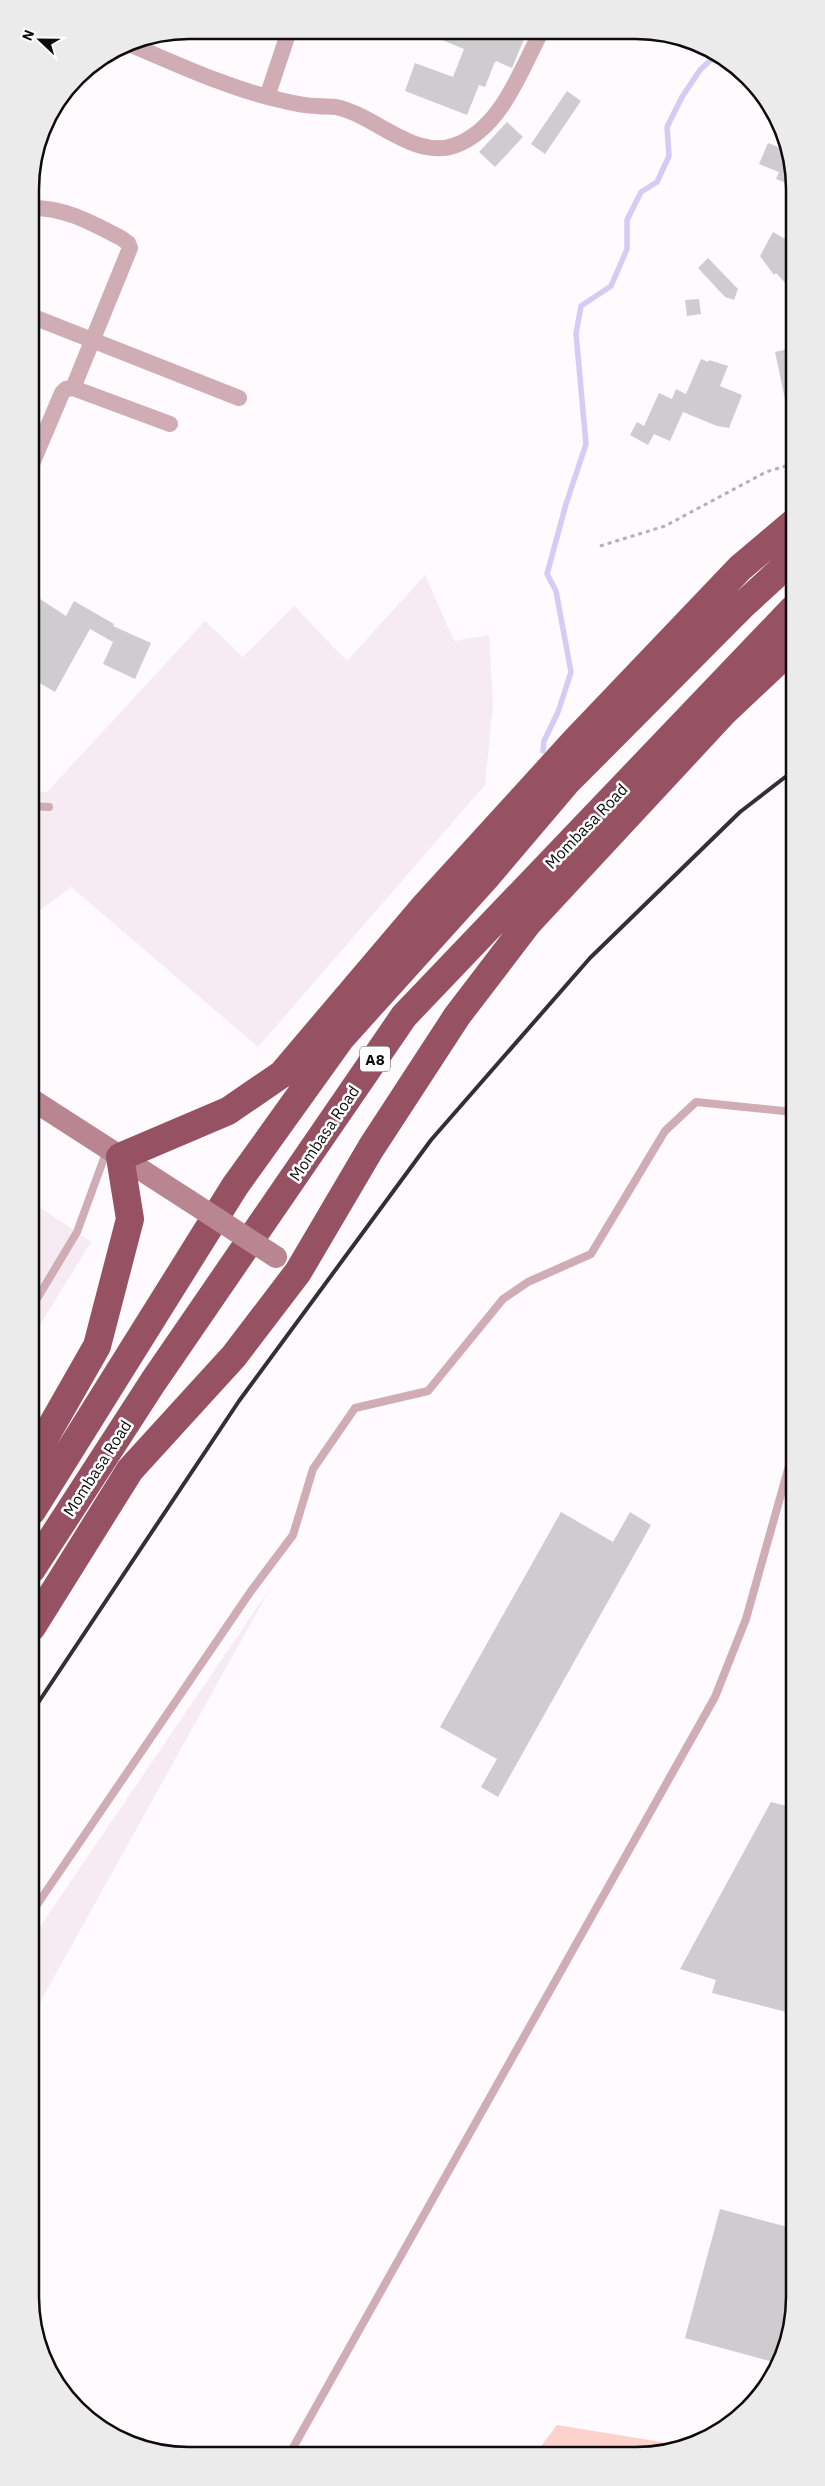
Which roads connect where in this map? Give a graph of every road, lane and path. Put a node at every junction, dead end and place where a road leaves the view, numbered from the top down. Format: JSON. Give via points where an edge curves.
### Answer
{"nodes":[{"id":1,"x":286,"y":39,"type":"edge"},
{"id":2,"x":536,"y":39,"type":"edge"},
{"id":3,"x":138,"y":48,"type":"edge"},
{"id":4,"x":267,"y":97,"type":"junction"},
{"id":5,"x":39,"y":208,"type":"edge"},
{"id":6,"x":39,"y":320,"type":"edge"},
{"id":7,"x":91,"y":341,"type":"junction"},
{"id":8,"x":73,"y":388,"type":"junction"},
{"id":9,"x":240,"y":398,"type":"dead end"},
{"id":10,"x":170,"y":424,"type":"dead end"},
{"id":11,"x":39,"y":447,"type":"edge"},
{"id":12,"x":786,"y":466,"type":"edge"},
{"id":13,"x":786,"y":529,"type":"edge"},
{"id":14,"x":600,"y":546,"type":"dead end"},
{"id":15,"x":786,"y":565,"type":"edge"},
{"id":16,"x":786,"y":616,"type":"edge"},
{"id":17,"x":786,"y":654,"type":"edge"},
{"id":18,"x":39,"y":806,"type":"edge"},
{"id":19,"x":50,"y":807,"type":"dead end"},
{"id":20,"x":39,"y":1104,"type":"edge"},
{"id":21,"x":786,"y":1111,"type":"edge"},
{"id":22,"x":114,"y":1152,"type":"junction"},
{"id":23,"x":298,"y":1272,"type":"junction"},
{"id":24,"x":39,"y":1296,"type":"edge"},
{"id":25,"x":39,"y":1448,"type":"edge"},
{"id":26,"x":786,"y":1476,"type":"edge"},
{"id":27,"x":39,"y":1500,"type":"edge"},
{"id":28,"x":39,"y":1558,"type":"edge"},
{"id":29,"x":39,"y":1616,"type":"edge"},
{"id":30,"x":39,"y":1902,"type":"edge"},
{"id":31,"x":293,"y":2447,"type":"edge"}],
"edges":[{"from":1,"to":4,"type":"street"},
{"from":2,"to":4,"type":"street","via":[[499,109],[474,136],[438,150],[336,107]]},
{"from":3,"to":4,"type":"street","via":[[210,79]]},
{"from":5,"to":7,"type":"street","via":[[56,208],[128,243],[129,253]]},
{"from":6,"to":7,"type":"street"},
{"from":7,"to":8,"type":"street"},
{"from":7,"to":9,"type":"street"},
{"from":8,"to":10,"type":"street"},
{"from":8,"to":11,"type":"street","via":[[62,393]]},
{"from":12,"to":14,"type":"path","via":[[766,472],[665,526]]},
{"from":13,"to":22,"type":"highway","via":[[740,568],[574,742],[422,909],[282,1074],[228,1111]]},
{"from":15,"to":27,"type":"highway","name":"Mombasa Road","number":"A8","via":[[567,782],[341,1038],[235,1186]]},
{"from":16,"to":28,"type":"highway","name":"Mombasa Road","number":"A8","via":[[404,1016],[153,1382]]},
{"from":17,"to":23,"type":"highway","via":[[724,712],[528,923],[452,1024],[371,1148]]},
{"from":18,"to":19,"type":"lane"},
{"from":20,"to":22,"type":"street"},
{"from":21,"to":30,"type":"lane","via":[[696,1102],[665,1132],[591,1254],[528,1282],[503,1299],[428,1391],[355,1408],[313,1469],[293,1535],[251,1591]]},
{"from":22,"to":23,"type":"street","bridge":true},
{"from":22,"to":24,"type":"lane","via":[[78,1232]]},
{"from":22,"to":25,"type":"highway","via":[[130,1220],[97,1346]]},
{"from":23,"to":29,"type":"highway","via":[[234,1356],[130,1470]]},
{"from":26,"to":31,"type":"lane","via":[[746,1618],[715,1697]]}]}
